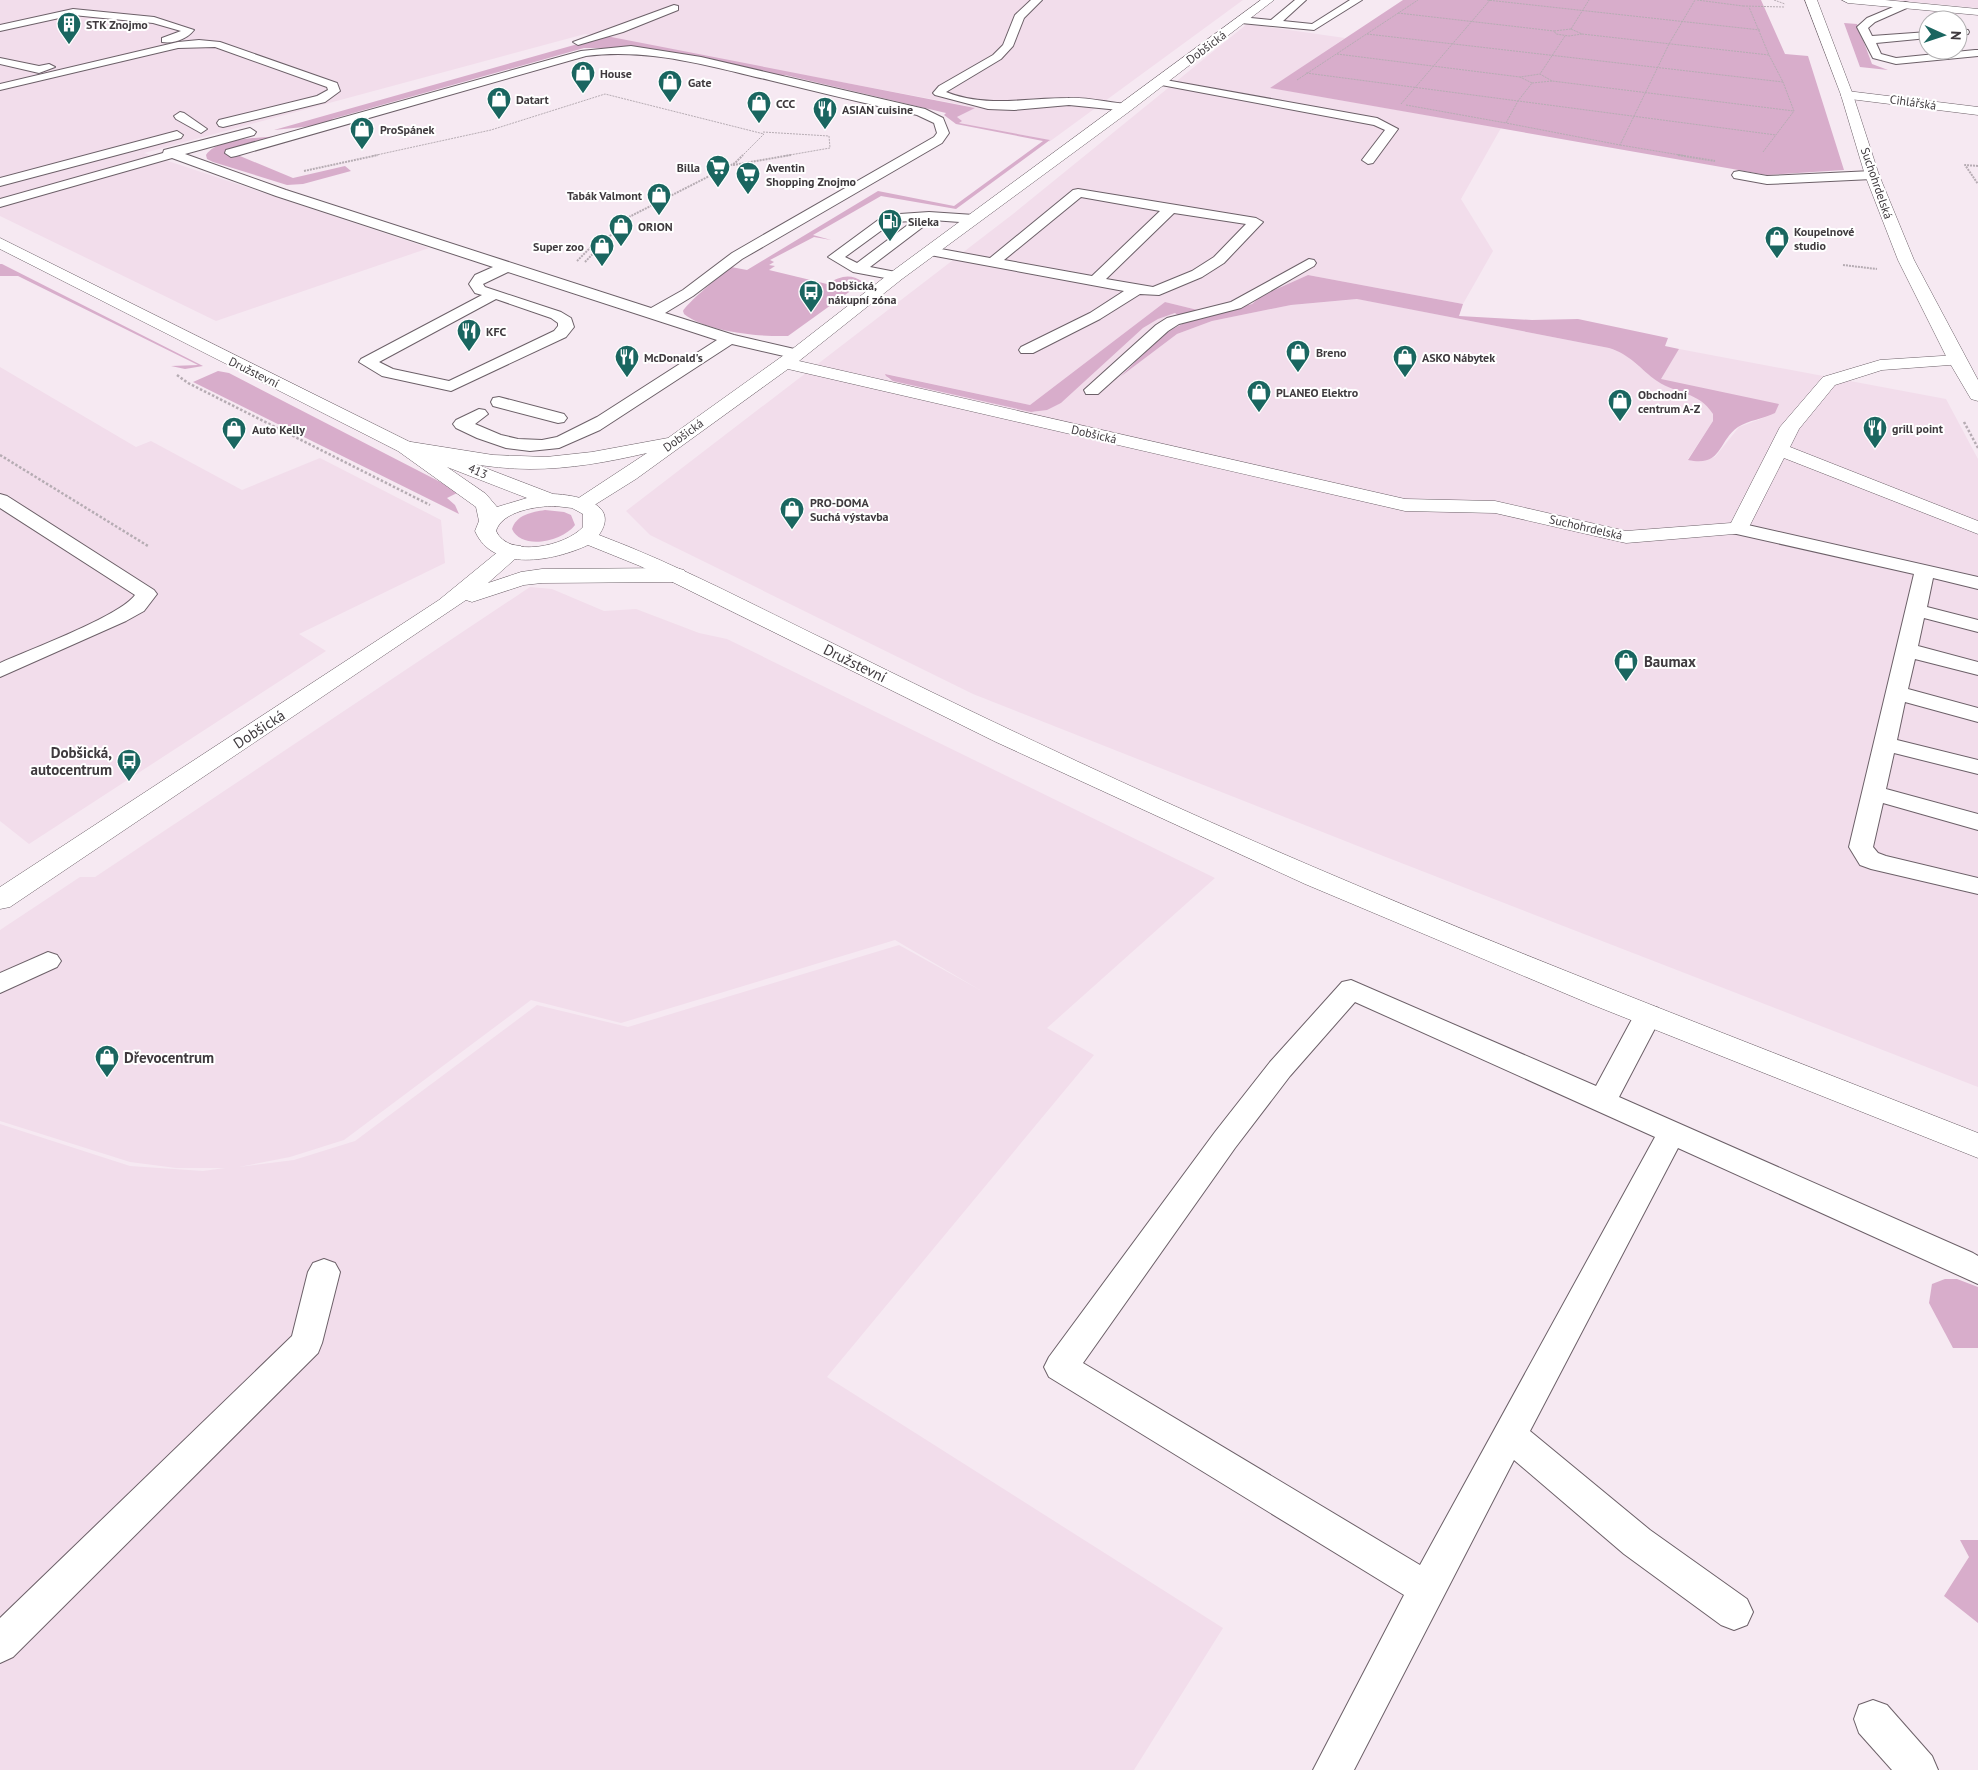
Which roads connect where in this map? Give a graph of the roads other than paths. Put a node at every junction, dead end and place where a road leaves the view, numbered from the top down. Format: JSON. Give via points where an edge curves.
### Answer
{"nodes":[{"id":1,"x":1037,"y":0,"type":"edge"},
{"id":2,"x":1268,"y":0,"type":"edge"},
{"id":3,"x":1301,"y":0,"type":"edge"},
{"id":4,"x":1356,"y":0,"type":"edge"},
{"id":5,"x":1811,"y":0,"type":"edge"},
{"id":6,"x":1848,"y":0,"type":"edge"},
{"id":7,"x":1905,"y":5,"type":"junction"},
{"id":8,"x":674,"y":8,"type":"dead end"},
{"id":9,"x":1978,"y":12,"type":"edge"},
{"id":10,"x":1241,"y":20,"type":"junction"},
{"id":11,"x":1274,"y":23,"type":"junction"},
{"id":12,"x":0,"y":28,"type":"edge"},
{"id":13,"x":1918,"y":36,"type":"edge"},
{"id":14,"x":1868,"y":40,"type":"junction"},
{"id":15,"x":1975,"y":53,"type":"dead end"},
{"id":16,"x":0,"y":61,"type":"edge"},
{"id":17,"x":51,"y":75,"type":"junction"},
{"id":18,"x":88,"y":80,"type":"dead end"},
{"id":19,"x":1160,"y":82,"type":"junction"},
{"id":20,"x":426,"y":85,"type":"dead end"},
{"id":21,"x":0,"y":87,"type":"edge"},
{"id":22,"x":1848,"y":95,"type":"junction"},
{"id":23,"x":1125,"y":108,"type":"junction"},
{"id":24,"x":1978,"y":111,"type":"edge"},
{"id":25,"x":180,"y":116,"type":"dead end"},
{"id":26,"x":201,"y":129,"type":"junction"},
{"id":27,"x":262,"y":129,"type":"dead end"},
{"id":28,"x":317,"y":129,"type":"junction"},
{"id":29,"x":233,"y":137,"type":"junction"},
{"id":30,"x":146,"y":144,"type":"junction"},
{"id":31,"x":231,"y":153,"type":"dead end"},
{"id":32,"x":172,"y":154,"type":"junction"},
{"id":33,"x":1368,"y":160,"type":"dead end"},
{"id":34,"x":1739,"y":175,"type":"dead end"},
{"id":35,"x":1872,"y":175,"type":"junction"},
{"id":36,"x":1,"y":182,"type":"edge"},
{"id":37,"x":0,"y":203,"type":"edge"},
{"id":38,"x":1170,"y":208,"type":"junction"},
{"id":39,"x":912,"y":216,"type":"junction"},
{"id":40,"x":929,"y":216,"type":"junction"},
{"id":41,"x":974,"y":219,"type":"junction"},
{"id":42,"x":0,"y":243,"type":"edge"},
{"id":43,"x":930,"y":251,"type":"junction"},
{"id":44,"x":992,"y":263,"type":"junction"},
{"id":45,"x":1309,"y":264,"type":"dead end"},
{"id":46,"x":508,"y":266,"type":"junction"},
{"id":47,"x":853,"y":267,"type":"junction"},
{"id":48,"x":896,"y":276,"type":"junction"},
{"id":49,"x":1095,"y":281,"type":"junction"},
{"id":50,"x":1138,"y":289,"type":"junction"},
{"id":51,"x":495,"y":294,"type":"junction"},
{"id":52,"x":654,"y":314,"type":"junction"},
{"id":53,"x":730,"y":339,"type":"junction"},
{"id":54,"x":1027,"y":350,"type":"dead end"},
{"id":55,"x":791,"y":358,"type":"junction"},
{"id":56,"x":1957,"y":360,"type":"junction"},
{"id":57,"x":1092,"y":390,"type":"dead end"},
{"id":58,"x":1978,"y":395,"type":"edge"},
{"id":59,"x":499,"y":402,"type":"dead end"},
{"id":60,"x":478,"y":414,"type":"dead end"},
{"id":61,"x":558,"y":418,"type":"dead end"},
{"id":62,"x":674,"y":442,"type":"junction"},
{"id":63,"x":405,"y":447,"type":"junction"},
{"id":64,"x":1780,"y":450,"type":"junction"},
{"id":65,"x":0,"y":500,"type":"edge"},
{"id":66,"x":549,"y":500,"type":"junction"},
{"id":67,"x":581,"y":505,"type":"junction"},
{"id":68,"x":1405,"y":505,"type":"joint"},
{"id":69,"x":490,"y":522,"type":"junction"},
{"id":70,"x":1978,"y":528,"type":"edge"},
{"id":71,"x":1739,"y":529,"type":"junction"},
{"id":72,"x":586,"y":537,"type":"junction"},
{"id":73,"x":513,"y":551,"type":"junction"},
{"id":74,"x":1925,"y":570,"type":"junction"},
{"id":75,"x":676,"y":575,"type":"junction"},
{"id":76,"x":1978,"y":583,"type":"edge"},
{"id":77,"x":447,"y":605,"type":"junction"},
{"id":78,"x":1916,"y":610,"type":"junction"},
{"id":79,"x":1978,"y":626,"type":"edge"},
{"id":80,"x":1907,"y":650,"type":"junction"},
{"id":81,"x":1978,"y":669,"type":"edge"},
{"id":82,"x":0,"y":671,"type":"edge"},
{"id":83,"x":1897,"y":693,"type":"junction"},
{"id":84,"x":1978,"y":715,"type":"edge"},
{"id":85,"x":1885,"y":744,"type":"junction"},
{"id":86,"x":1978,"y":767,"type":"edge"},
{"id":87,"x":1874,"y":793,"type":"junction"},
{"id":88,"x":1978,"y":822,"type":"edge"},
{"id":89,"x":1978,"y":886,"type":"edge"},
{"id":90,"x":0,"y":900,"type":"edge"},
{"id":91,"x":48,"y":961,"type":"dead end"},
{"id":92,"x":0,"y":984,"type":"edge"},
{"id":93,"x":1648,"y":1015,"type":"junction"},
{"id":94,"x":1602,"y":1102,"type":"junction"},
{"id":95,"x":1672,"y":1132,"type":"junction"},
{"id":96,"x":1978,"y":1146,"type":"edge"},
{"id":97,"x":1978,"y":1271,"type":"edge"},
{"id":98,"x":324,"y":1272,"type":"dead end"},
{"id":99,"x":1510,"y":1435,"type":"junction"},
{"id":100,"x":1427,"y":1589,"type":"junction"},
{"id":101,"x":1734,"y":1612,"type":"dead end"},
{"id":102,"x":0,"y":1644,"type":"edge"},
{"id":103,"x":1873,"y":1719,"type":"dead end"},
{"id":104,"x":1333,"y":1770,"type":"edge"},
{"id":105,"x":1918,"y":1770,"type":"edge"}],
"edges":[{"from":1,"to":23,"type":"lane","via":[[1019,18],[1008,46],[997,57],[939,92],[944,96],[988,105],[1069,101]]},
{"from":2,"to":10,"type":"street","name":"Dobšická"},
{"from":3,"to":11,"type":"lane"},
{"from":4,"to":11,"type":"lane","via":[[1314,27]]},
{"from":5,"to":22,"type":"street","name":"Suchohrdelská"},
{"from":6,"to":7,"type":"street"},
{"from":7,"to":9,"type":"street"},
{"from":7,"to":14,"type":"lane","via":[[1862,27]]},
{"from":8,"to":20,"type":"lane","via":[[620,30]]},
{"from":10,"to":11,"type":"lane"},
{"from":10,"to":19,"type":"street","name":"Dobšická"},
{"from":12,"to":16,"type":"lane","via":[[73,12],[154,20],[188,30],[182,36],[39,70]]},
{"from":13,"to":14,"type":"lane"},
{"from":14,"to":15,"type":"lane","via":[[1877,56],[1896,61]]},
{"from":17,"to":18,"type":"lane"},
{"from":17,"to":21,"type":"lane"},
{"from":17,"to":26,"type":"lane","via":[[199,43],[216,44],[334,85],[334,91],[321,98]]},
{"from":19,"to":23,"type":"street","name":"Dobšická"},
{"from":19,"to":33,"type":"lane","via":[[1377,122],[1392,129]]},
{"from":22,"to":24,"type":"street","name":"Cihlářská"},
{"from":22,"to":35,"type":"street","name":"Suchohrdelská"},
{"from":23,"to":41,"type":"street","name":"Dobšická"},
{"from":25,"to":26,"type":"lane"},
{"from":26,"to":30,"type":"lane"},
{"from":27,"to":29,"type":"lane"},
{"from":28,"to":29,"type":"lane"},
{"from":28,"to":31,"type":"lane"},
{"from":28,"to":52,"type":"lane","via":[[586,53],[617,50],[670,54],[702,61],[921,112],[939,121],[943,132],[938,140],[737,256]]},
{"from":29,"to":32,"type":"lane"},
{"from":30,"to":32,"type":"lane"},
{"from":30,"to":36,"type":"lane"},
{"from":32,"to":37,"type":"lane"},
{"from":32,"to":46,"type":"lane","via":[[281,193]]},
{"from":34,"to":35,"type":"lane","via":[[1785,180]]},
{"from":35,"to":56,"type":"street","name":"Suchohrdelská","via":[[1906,260]]},
{"from":38,"to":44,"type":"lane","via":[[1078,193]]},
{"from":38,"to":49,"type":"lane"},
{"from":38,"to":50,"type":"lane","via":[[1256,222],[1218,260],[1197,274],[1154,292]]},
{"from":39,"to":40,"type":"lane"},
{"from":39,"to":47,"type":"lane"},
{"from":39,"to":47,"type":"lane","via":[[890,218],[835,257]]},
{"from":40,"to":41,"type":"lane"},
{"from":40,"to":47,"type":"lane"},
{"from":41,"to":43,"type":"street","name":"Dobšická"},
{"from":42,"to":63,"type":"street","name":"Družstevní","number":"413"},
{"from":43,"to":44,"type":"lane"},
{"from":43,"to":48,"type":"street","name":"Dobšická"},
{"from":44,"to":49,"type":"lane"},
{"from":45,"to":57,"type":"lane","via":[[1236,305],[1173,321]]},
{"from":46,"to":51,"type":"lane","via":[[480,278],[476,284],[480,290]]},
{"from":46,"to":52,"type":"lane"},
{"from":47,"to":48,"type":"lane"},
{"from":48,"to":55,"type":"street","name":"Dobšická"},
{"from":49,"to":50,"type":"lane"},
{"from":50,"to":54,"type":"lane","via":[[1095,316]]},
{"from":51,"to":51,"type":"lane","via":[[556,315],[565,321],[566,327],[560,334],[451,386],[388,373],[367,362]]},
{"from":52,"to":53,"type":"lane"},
{"from":53,"to":55,"type":"lane"},
{"from":53,"to":60,"type":"lane","via":[[613,414],[567,439],[529,432],[480,433],[462,424]]},
{"from":55,"to":62,"type":"street","name":"Dobšická"},
{"from":55,"to":68,"type":"street","name":"Dobšická"},
{"from":56,"to":58,"type":"street","name":"Suchohrdelská"},
{"from":56,"to":64,"type":"street","via":[[1880,365],[1829,381],[1790,427]]},
{"from":59,"to":61,"type":"lane"},
{"from":62,"to":63,"type":"street","via":[[547,464],[505,462]]},
{"from":62,"to":67,"type":"street","name":"Dobšická"},
{"from":63,"to":66,"type":"street","name":"413","via":[[458,463]]},
{"from":63,"to":69,"type":"street","name":"Družstevní","number":"413","via":[[479,498],[486,505]]},
{"from":64,"to":70,"type":"street"},
{"from":64,"to":71,"type":"street"},
{"from":65,"to":82,"type":"lane","via":[[147,594],[137,607],[120,617]]},
{"from":66,"to":67,"type":"street"},
{"from":66,"to":69,"type":"street","via":[[514,506]]},
{"from":67,"to":72,"type":"street","via":[[591,511],[595,519],[594,528]]},
{"from":68,"to":71,"type":"street","name":"Suchohrdelská","via":[[1495,507],[1626,537]]},
{"from":69,"to":73,"type":"street","name":"Družstevní","via":[[487,531],[490,540]]},
{"from":71,"to":74,"type":"lane"},
{"from":72,"to":73,"type":"street","via":[[575,544],[552,550]]},
{"from":72,"to":75,"type":"street","name":"Družstevní","via":[[627,551]]},
{"from":73,"to":77,"type":"street","name":"Dobšická"},
{"from":74,"to":76,"type":"lane"},
{"from":74,"to":78,"type":"lane"},
{"from":75,"to":77,"type":"street","via":[[542,576],[500,585]]},
{"from":75,"to":93,"type":"street","name":"Družstevní","via":[[1034,752],[1124,793],[1353,894]]},
{"from":77,"to":90,"type":"street","name":"Dobšická"},
{"from":78,"to":79,"type":"lane"},
{"from":78,"to":80,"type":"lane"},
{"from":80,"to":81,"type":"lane"},
{"from":80,"to":83,"type":"lane"},
{"from":83,"to":84,"type":"lane"},
{"from":83,"to":85,"type":"lane"},
{"from":85,"to":86,"type":"lane"},
{"from":85,"to":87,"type":"lane"},
{"from":87,"to":88,"type":"lane"},
{"from":87,"to":89,"type":"lane","via":[[1862,847],[1869,859]]},
{"from":91,"to":92,"type":"lane"},
{"from":93,"to":94,"type":"lane"},
{"from":93,"to":96,"type":"street","name":"Družstevní"},
{"from":94,"to":95,"type":"lane"},
{"from":94,"to":100,"type":"lane","via":[[1351,989],[1280,1069],[1224,1140],[1061,1367]]},
{"from":95,"to":97,"type":"lane"},
{"from":95,"to":99,"type":"lane"},
{"from":98,"to":102,"type":"lane","via":[[306,1343]]},
{"from":99,"to":100,"type":"lane"},
{"from":99,"to":101,"type":"lane","via":[[1637,1542]]},
{"from":100,"to":104,"type":"lane"},
{"from":103,"to":105,"type":"lane"}]}
